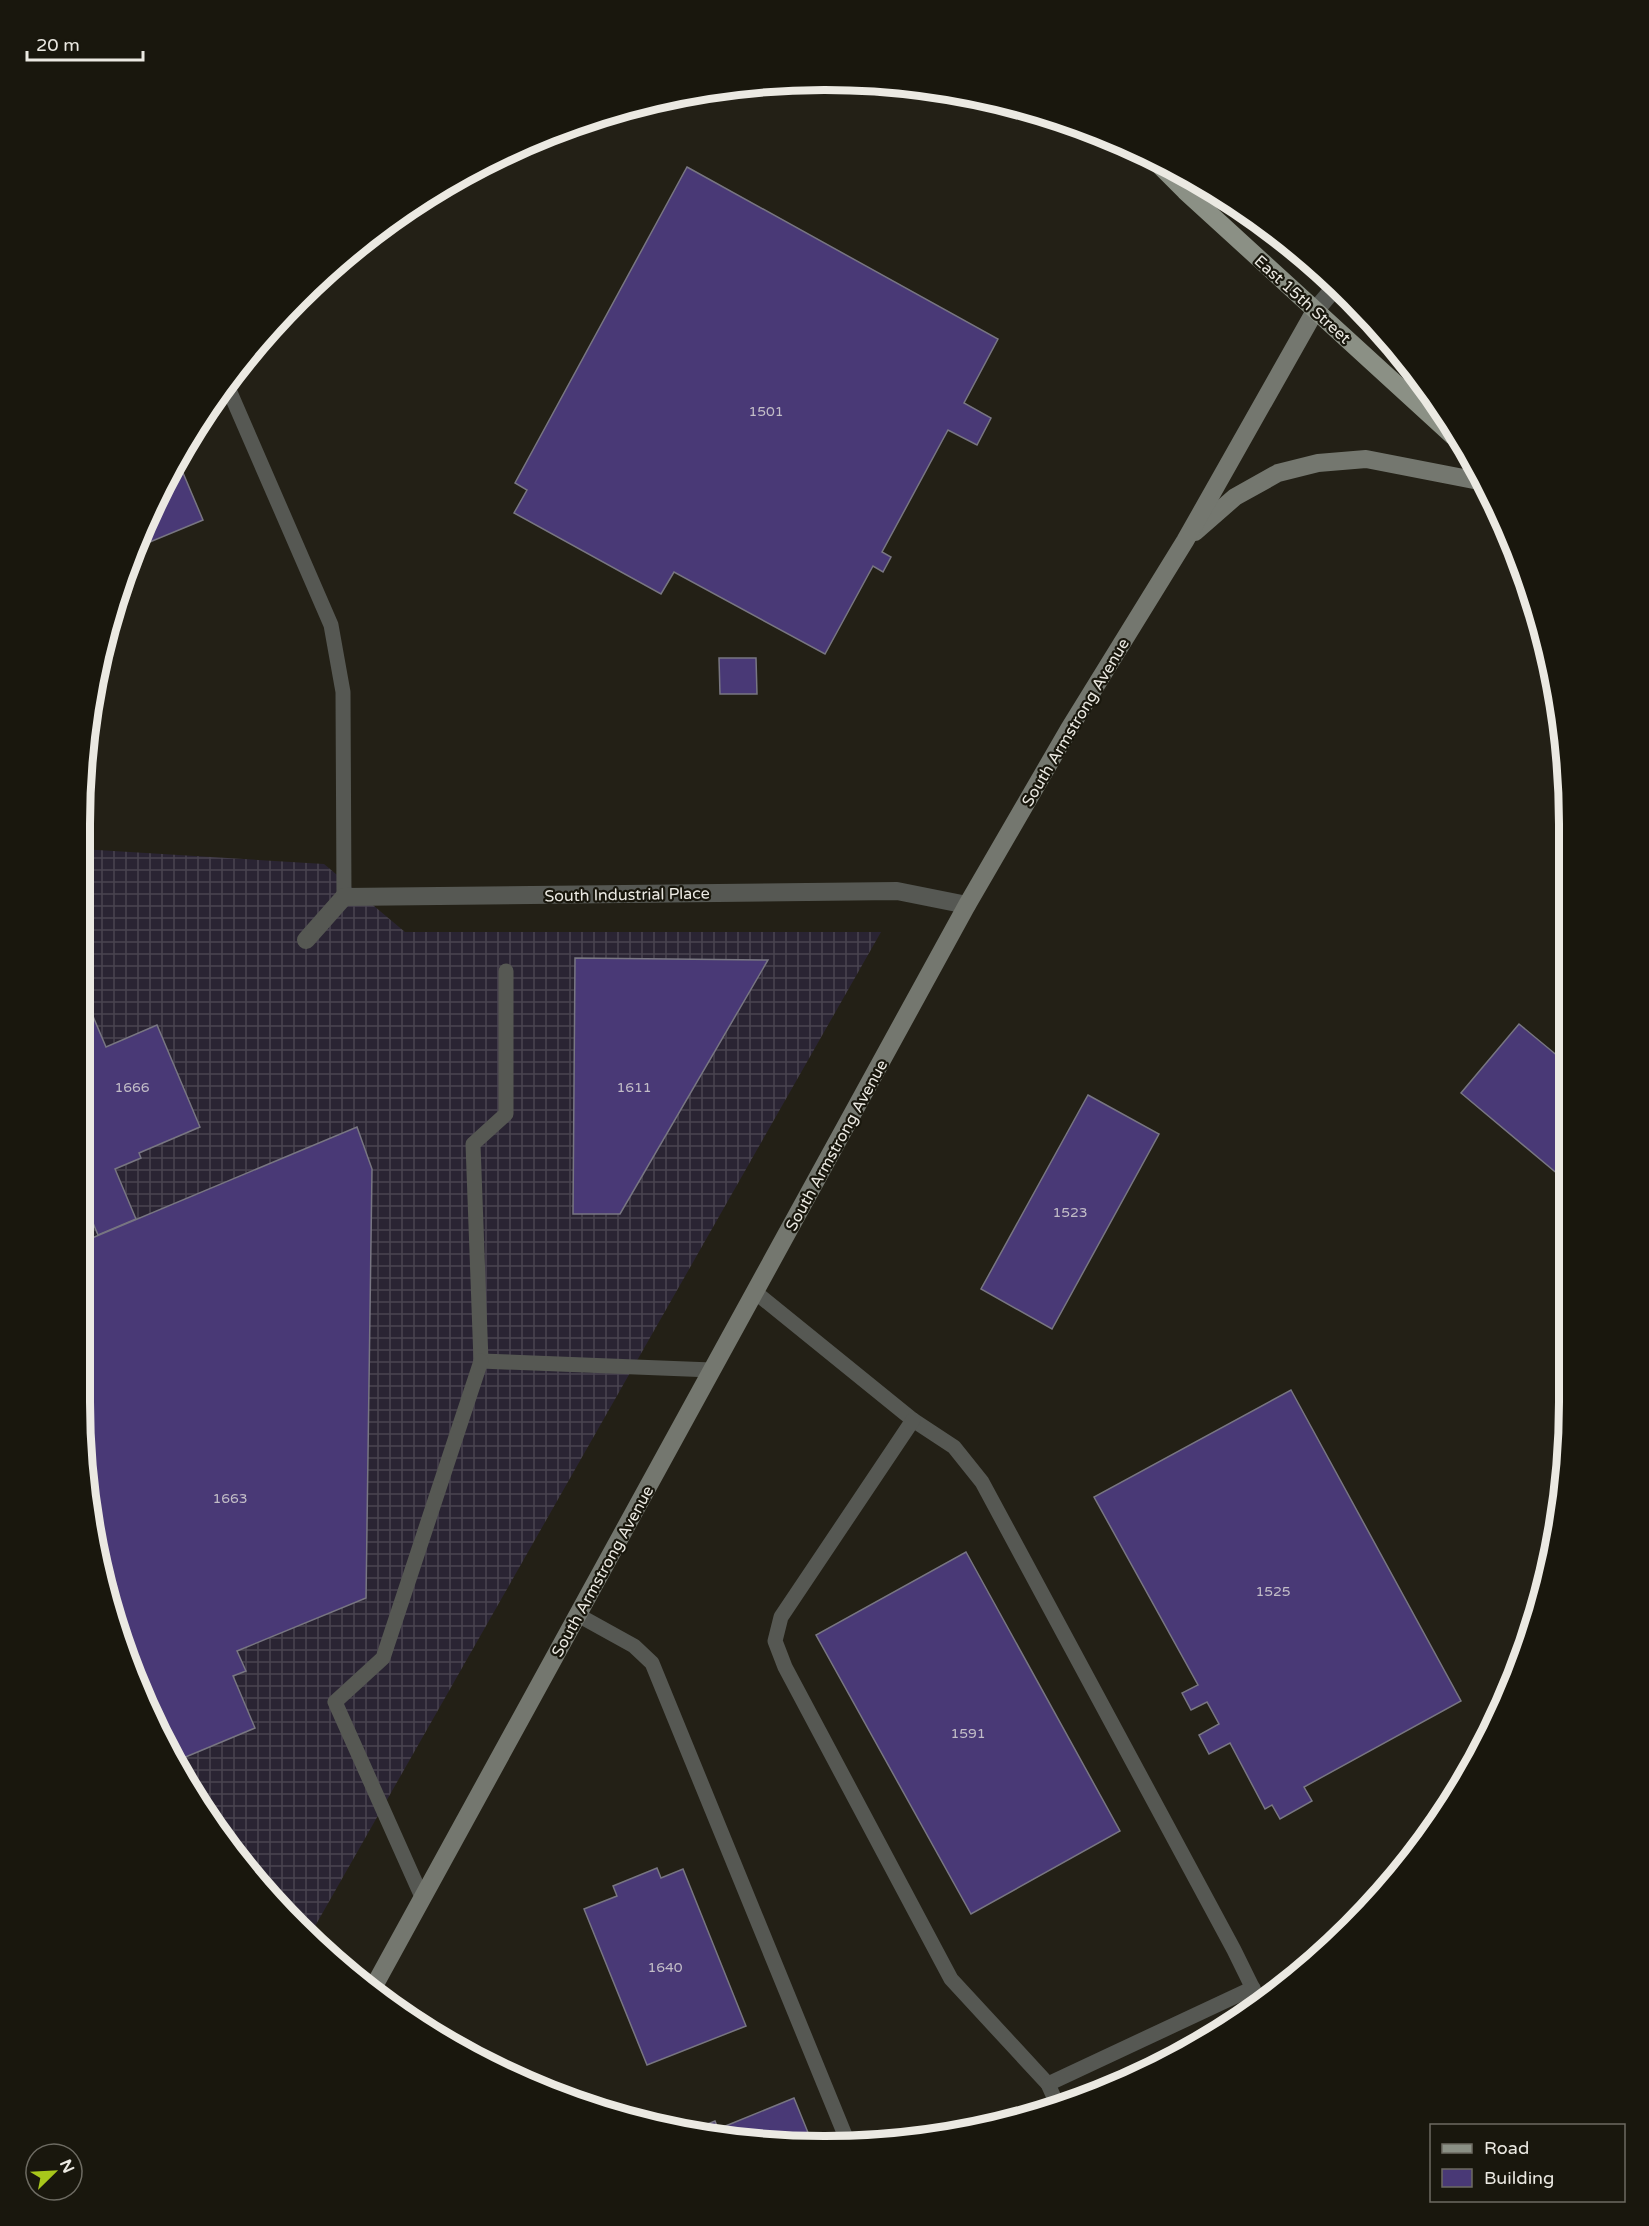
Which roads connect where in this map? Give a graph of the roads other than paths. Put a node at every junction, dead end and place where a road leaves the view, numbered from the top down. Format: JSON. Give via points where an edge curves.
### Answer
{"nodes":[{"id":1,"x":1195,"y":190,"type":"edge"},
{"id":2,"x":1331,"y":292,"type":"edge"},
{"id":3,"x":1315,"y":311,"type":"junction"},
{"id":4,"x":230,"y":393,"type":"edge"},
{"id":5,"x":1441,"y":425,"type":"edge"},
{"id":6,"x":1473,"y":480,"type":"edge"},
{"id":7,"x":1185,"y":541,"type":"junction"},
{"id":8,"x":344,"y":897,"type":"junction"},
{"id":9,"x":967,"y":905,"type":"junction"},
{"id":10,"x":306,"y":940,"type":"dead end"},
{"id":11,"x":506,"y":971,"type":"dead end"},
{"id":12,"x":755,"y":1292,"type":"junction"},
{"id":13,"x":481,"y":1361,"type":"junction"},
{"id":14,"x":712,"y":1370,"type":"junction"},
{"id":15,"x":913,"y":1420,"type":"junction"},
{"id":16,"x":578,"y":1615,"type":"junction"},
{"id":17,"x":422,"y":1897,"type":"junction"},
{"id":18,"x":376,"y":1983,"type":"edge"},
{"id":19,"x":1253,"y":1988,"type":"junction"},
{"id":20,"x":1256,"y":1995,"type":"edge"},
{"id":21,"x":1048,"y":2084,"type":"junction"},
{"id":22,"x":1055,"y":2099,"type":"edge"},
{"id":23,"x":846,"y":2135,"type":"edge"}],
"edges":[{"from":1,"to":3,"type":"main road","name":"East 15th Street"},
{"from":2,"to":3,"type":"street"},
{"from":3,"to":5,"type":"main road","name":"East 15th Street"},
{"from":3,"to":7,"type":"street","name":"South Armstrong Avenue"},
{"from":4,"to":8,"type":"lane","via":[[331,625],[343,692]]},
{"from":6,"to":7,"type":"street","via":[[1366,459],[1318,463],[1278,473],[1235,497]]},
{"from":7,"to":9,"type":"street","name":"South Armstrong Avenue"},
{"from":8,"to":9,"type":"street","name":"South Industrial Place","via":[[897,891]]},
{"from":8,"to":10,"type":"street"},
{"from":9,"to":12,"type":"street","name":"South Armstrong Avenue"},
{"from":11,"to":13,"type":"lane","via":[[506,1114],[473,1144]]},
{"from":12,"to":14,"type":"street","name":"South Armstrong Avenue"},
{"from":12,"to":15,"type":"lane"},
{"from":13,"to":14,"type":"lane"},
{"from":13,"to":17,"type":"lane","via":[[383,1658],[335,1702]]},
{"from":14,"to":16,"type":"street","name":"South Armstrong Avenue"},
{"from":15,"to":19,"type":"lane","via":[[954,1447],[982,1482]]},
{"from":15,"to":21,"type":"lane","via":[[781,1617],[775,1641],[785,1667],[951,1979]]},
{"from":16,"to":17,"type":"street","name":"South Armstrong Avenue"},
{"from":16,"to":23,"type":"lane","via":[[634,1646],[652,1663]]},
{"from":17,"to":18,"type":"street","name":"South Armstrong Avenue"},
{"from":19,"to":20,"type":"lane"},
{"from":19,"to":21,"type":"lane"},
{"from":21,"to":22,"type":"lane"}]}
